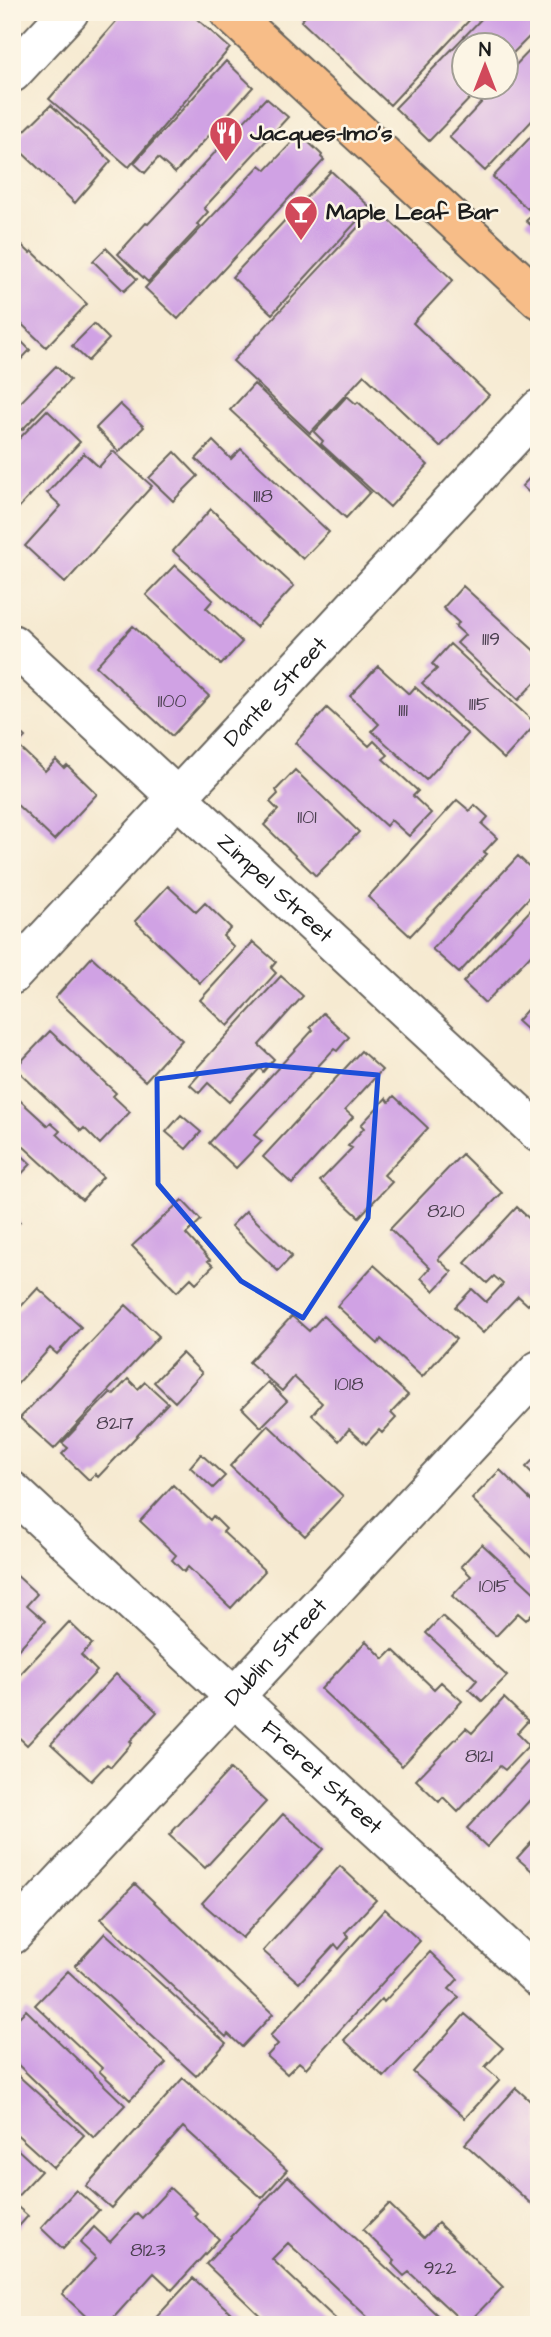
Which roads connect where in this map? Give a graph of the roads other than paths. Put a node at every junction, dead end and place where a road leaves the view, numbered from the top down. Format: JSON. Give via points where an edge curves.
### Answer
{"nodes":[{"id":1,"x":69,"y":12,"type":"edge"},
{"id":2,"x":229,"y":12,"type":"edge"},
{"id":3,"x":12,"y":73,"type":"edge"},
{"id":4,"x":539,"y":299,"type":"edge"},
{"id":5,"x":539,"y":409,"type":"edge"},
{"id":6,"x":12,"y":644,"type":"edge"},
{"id":7,"x":179,"y":797,"type":"junction"},
{"id":8,"x":12,"y":975,"type":"edge"},
{"id":9,"x":539,"y":1133,"type":"edge"},
{"id":10,"x":539,"y":1370,"type":"edge"},
{"id":11,"x":12,"y":1491,"type":"edge"},
{"id":12,"x":233,"y":1696,"type":"junction"},
{"id":13,"x":12,"y":1935,"type":"edge"},
{"id":14,"x":539,"y":1978,"type":"edge"}],
"edges":[{"from":1,"to":3,"type":"street"},
{"from":2,"to":4,"type":"main road"},
{"from":5,"to":7,"type":"street","name":"Dante Street"},
{"from":6,"to":7,"type":"street","name":"Zimpel Street"},
{"from":7,"to":8,"type":"street","name":"Dante Street"},
{"from":7,"to":9,"type":"street","name":"Zimpel Street"},
{"from":10,"to":12,"type":"street","name":"Dublin Street"},
{"from":11,"to":12,"type":"street","name":"Freret Street"},
{"from":12,"to":13,"type":"street","name":"Dublin Street"},
{"from":12,"to":14,"type":"street","name":"Freret Street"}]}
